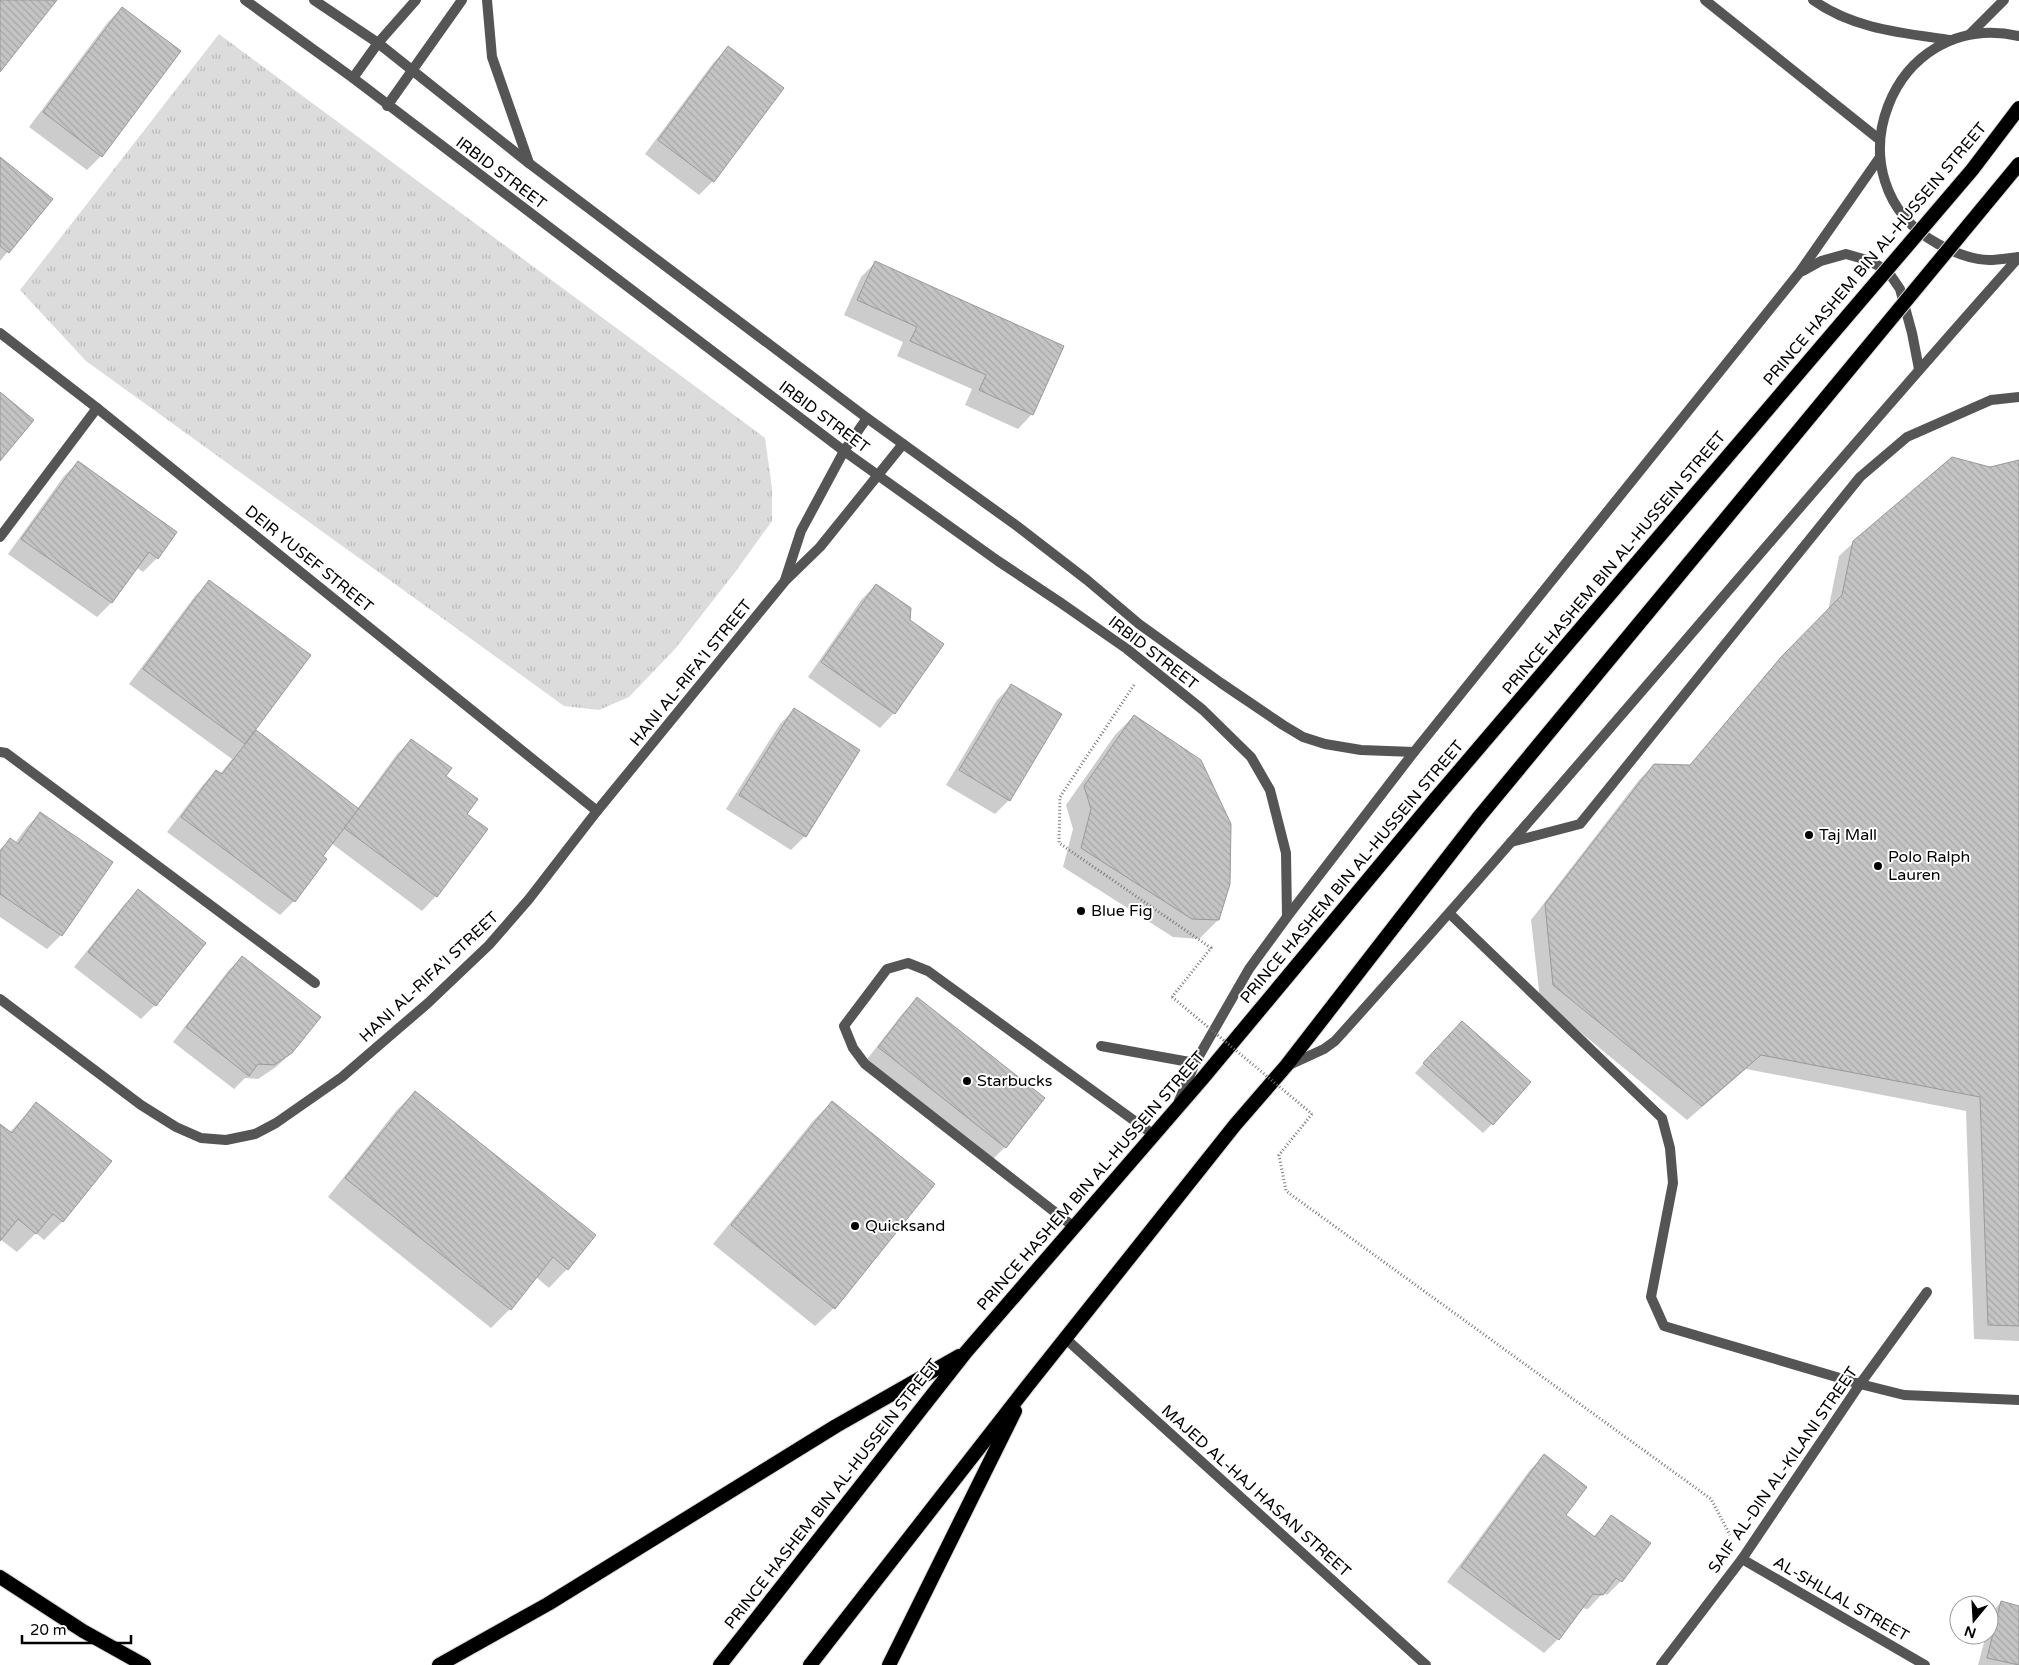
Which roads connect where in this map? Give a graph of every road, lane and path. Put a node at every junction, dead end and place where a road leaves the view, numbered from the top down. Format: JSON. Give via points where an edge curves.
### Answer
{"nodes":[{"id":1,"x":246,"y":0,"type":"edge"},
{"id":2,"x":314,"y":0,"type":"edge"},
{"id":3,"x":416,"y":0,"type":"edge"},
{"id":4,"x":462,"y":0,"type":"edge"},
{"id":5,"x":487,"y":0,"type":"edge"},
{"id":6,"x":1705,"y":0,"type":"edge"},
{"id":7,"x":1813,"y":0,"type":"edge"},
{"id":8,"x":2004,"y":0,"type":"edge"},
{"id":9,"x":1970,"y":34,"type":"junction"},
{"id":10,"x":2019,"y":36,"type":"edge"},
{"id":11,"x":1950,"y":40,"type":"junction"},
{"id":12,"x":378,"y":43,"type":"junction"},
{"id":13,"x":412,"y":69,"type":"junction"},
{"id":14,"x":353,"y":78,"type":"junction"},
{"id":15,"x":387,"y":106,"type":"junction"},
{"id":16,"x":2019,"y":108,"type":"edge"},
{"id":17,"x":1880,"y":140,"type":"junction"},
{"id":18,"x":1880,"y":157,"type":"junction"},
{"id":19,"x":530,"y":164,"type":"junction"},
{"id":20,"x":2019,"y":164,"type":"edge"},
{"id":21,"x":2019,"y":257,"type":"edge"},
{"id":22,"x":1799,"y":273,"type":"junction"},
{"id":23,"x":0,"y":333,"type":"edge"},
{"id":24,"x":1919,"y":369,"type":"junction"},
{"id":25,"x":2019,"y":397,"type":"edge"},
{"id":26,"x":97,"y":408,"type":"junction"},
{"id":27,"x":867,"y":418,"type":"junction"},
{"id":28,"x":903,"y":444,"type":"junction"},
{"id":29,"x":844,"y":451,"type":"junction"},
{"id":30,"x":879,"y":476,"type":"junction"},
{"id":31,"x":0,"y":536,"type":"edge"},
{"id":32,"x":785,"y":581,"type":"junction"},
{"id":33,"x":1147,"y":665,"type":"junction"},
{"id":34,"x":0,"y":752,"type":"edge"},
{"id":35,"x":1414,"y":752,"type":"junction"},
{"id":36,"x":597,"y":811,"type":"junction"},
{"id":37,"x":1511,"y":842,"type":"junction"},
{"id":38,"x":1450,"y":914,"type":"junction"},
{"id":39,"x":1287,"y":916,"type":"junction"},
{"id":40,"x":315,"y":983,"type":"dead end"},
{"id":41,"x":0,"y":999,"type":"edge"},
{"id":42,"x":1101,"y":1046,"type":"dead end"},
{"id":43,"x":1195,"y":1063,"type":"junction"},
{"id":44,"x":1286,"y":1066,"type":"junction"},
{"id":45,"x":1174,"y":1111,"type":"junction"},
{"id":46,"x":1154,"y":1134,"type":"junction"},
{"id":47,"x":1074,"y":1227,"type":"junction"},
{"id":48,"x":1927,"y":1292,"type":"dead end"},
{"id":49,"x":1066,"y":1339,"type":"junction"},
{"id":50,"x":966,"y":1352,"type":"junction"},
{"id":51,"x":1029,"y":1384,"type":"junction"},
{"id":52,"x":1860,"y":1384,"type":"junction"},
{"id":53,"x":2019,"y":1400,"type":"edge"},
{"id":54,"x":1742,"y":1559,"type":"junction"},
{"id":55,"x":0,"y":1577,"type":"edge"},
{"id":56,"x":144,"y":1665,"type":"edge"},
{"id":57,"x":439,"y":1665,"type":"edge"},
{"id":58,"x":720,"y":1665,"type":"edge"},
{"id":59,"x":810,"y":1665,"type":"edge"},
{"id":60,"x":889,"y":1665,"type":"edge"},
{"id":61,"x":1426,"y":1665,"type":"edge"},
{"id":62,"x":1661,"y":1665,"type":"edge"},
{"id":63,"x":1925,"y":1665,"type":"edge"}],
"edges":[{"from":1,"to":14,"type":"street","name":"IRBID STREET"},
{"from":2,"to":12,"type":"street","name":"IRBID STREET"},
{"from":3,"to":12,"type":"street"},
{"from":4,"to":13,"type":"street"},
{"from":5,"to":19,"type":"street","via":[[492,57]]},
{"from":6,"to":17,"type":"street"},
{"from":7,"to":11,"type":"street","via":[[1853,20],[1885,30]]},
{"from":8,"to":9,"type":"street"},
{"from":9,"to":10,"type":"street","via":[[2003,32]]},
{"from":9,"to":11,"type":"street"},
{"from":11,"to":17,"type":"street","via":[[1923,56],[1901,79],[1886,107]]},
{"from":12,"to":13,"type":"street","name":"IRBID STREET"},
{"from":12,"to":14,"type":"street"},
{"from":13,"to":15,"type":"street"},
{"from":13,"to":19,"type":"street","name":"IRBID STREET"},
{"from":14,"to":15,"type":"street","name":"IRBID STREET"},
{"from":15,"to":29,"type":"street","name":"IRBID STREET"},
{"from":16,"to":45,"type":"highway","name":"PRINCE HASHEM BIN AL-HUSSEIN STREET","bridge":true,"via":[[1965,177]]},
{"from":17,"to":18,"type":"street"},
{"from":18,"to":21,"type":"street","via":[[1888,188],[1904,216],[1927,238],[1955,253],[1987,260]]},
{"from":18,"to":22,"type":"street"},
{"from":19,"to":27,"type":"street","name":"IRBID STREET"},
{"from":20,"to":44,"type":"highway","bridge":true,"via":[[1479,817]]},
{"from":21,"to":24,"type":"street"},
{"from":22,"to":24,"type":"street","via":[[1821,261],[1846,254],[1887,270],[1900,290]]},
{"from":22,"to":35,"type":"street"},
{"from":23,"to":26,"type":"street","name":"DEIR YUSEF STREET"},
{"from":24,"to":37,"type":"street"},
{"from":25,"to":37,"type":"street","via":[[1991,400],[1907,437],[1860,477],[1580,824]]},
{"from":26,"to":31,"type":"street"},
{"from":26,"to":36,"type":"street","name":"DEIR YUSEF STREET"},
{"from":27,"to":28,"type":"street","name":"IRBID STREET"},
{"from":27,"to":29,"type":"street","name":"HANI AL-RIFA'I STREET"},
{"from":28,"to":30,"type":"street","name":"HANI AL-RIFA'I STREET"},
{"from":28,"to":35,"type":"street","name":"IRBID STREET","via":[[1017,526],[1140,624],[1283,725],[1303,737],[1325,744],[1361,750]]},
{"from":29,"to":30,"type":"street","name":"IRBID STREET"},
{"from":29,"to":32,"type":"street","name":"HANI AL-RIFA'I STREET","via":[[802,531]]},
{"from":30,"to":32,"type":"street","name":"HANI AL-RIFA'I STREET","via":[[820,547]]},
{"from":30,"to":33,"type":"street","name":"IRBID STREET"},
{"from":32,"to":36,"type":"street","name":"HANI AL-RIFA'I STREET"},
{"from":33,"to":39,"type":"street","name":"IRBID STREET","via":[[1203,710],[1251,757],[1263,775],[1286,853]]},
{"from":33,"to":54,"type":"path","bridge":true,"via":[[1060,798],[1059,843],[1211,948],[1172,997],[1312,1114],[1280,1155],[1286,1191],[1711,1499]]},
{"from":34,"to":40,"type":"street","via":[[6,753]]},
{"from":35,"to":39,"type":"street"},
{"from":36,"to":41,"type":"street","name":"HANI AL-RIFA'I STREET","via":[[529,900],[489,945],[428,1004],[342,1077],[255,1134],[226,1140],[201,1138],[176,1127],[141,1105]]},
{"from":37,"to":38,"type":"street"},
{"from":38,"to":44,"type":"street","via":[[1335,1041]]},
{"from":38,"to":52,"type":"street","via":[[1662,1118],[1670,1148],[1673,1183],[1651,1297],[1664,1326]]},
{"from":39,"to":43,"type":"street","via":[[1249,969]]},
{"from":42,"to":43,"type":"street"},
{"from":43,"to":45,"type":"street"},
{"from":44,"to":49,"type":"highway","via":[[1235,1125]]},
{"from":45,"to":46,"type":"highway","name":"PRINCE HASHEM BIN AL-HUSSEIN STREET"},
{"from":46,"to":47,"type":"highway","name":"PRINCE HASHEM BIN AL-HUSSEIN STREET"},
{"from":46,"to":47,"type":"street","via":[[928,971],[908,963],[887,969],[844,1026],[859,1056],[865,1064]]},
{"from":47,"to":50,"type":"highway","name":"PRINCE HASHEM BIN AL-HUSSEIN STREET"},
{"from":48,"to":52,"type":"street","name":"SAIF AL-DIN AL-KILANI STREET"},
{"from":49,"to":51,"type":"highway"},
{"from":49,"to":61,"type":"street","name":"MAJED AL-HAJ HASAN STREET"},
{"from":50,"to":57,"type":"highway","via":[[836,1426],[548,1604]]},
{"from":50,"to":58,"type":"highway","name":"PRINCE HASHEM BIN AL-HUSSEIN STREET"},
{"from":51,"to":59,"type":"highway"},
{"from":51,"to":60,"type":"highway"},
{"from":52,"to":53,"type":"street","via":[[1904,1395]]},
{"from":52,"to":54,"type":"street","name":"SAIF AL-DIN AL-KILANI STREET"},
{"from":54,"to":62,"type":"street","name":"SAIF AL-DIN AL-KILANI STREET"},
{"from":54,"to":63,"type":"street","name":"AL-SHLLAL STREET"},
{"from":55,"to":56,"type":"highway"}]}
